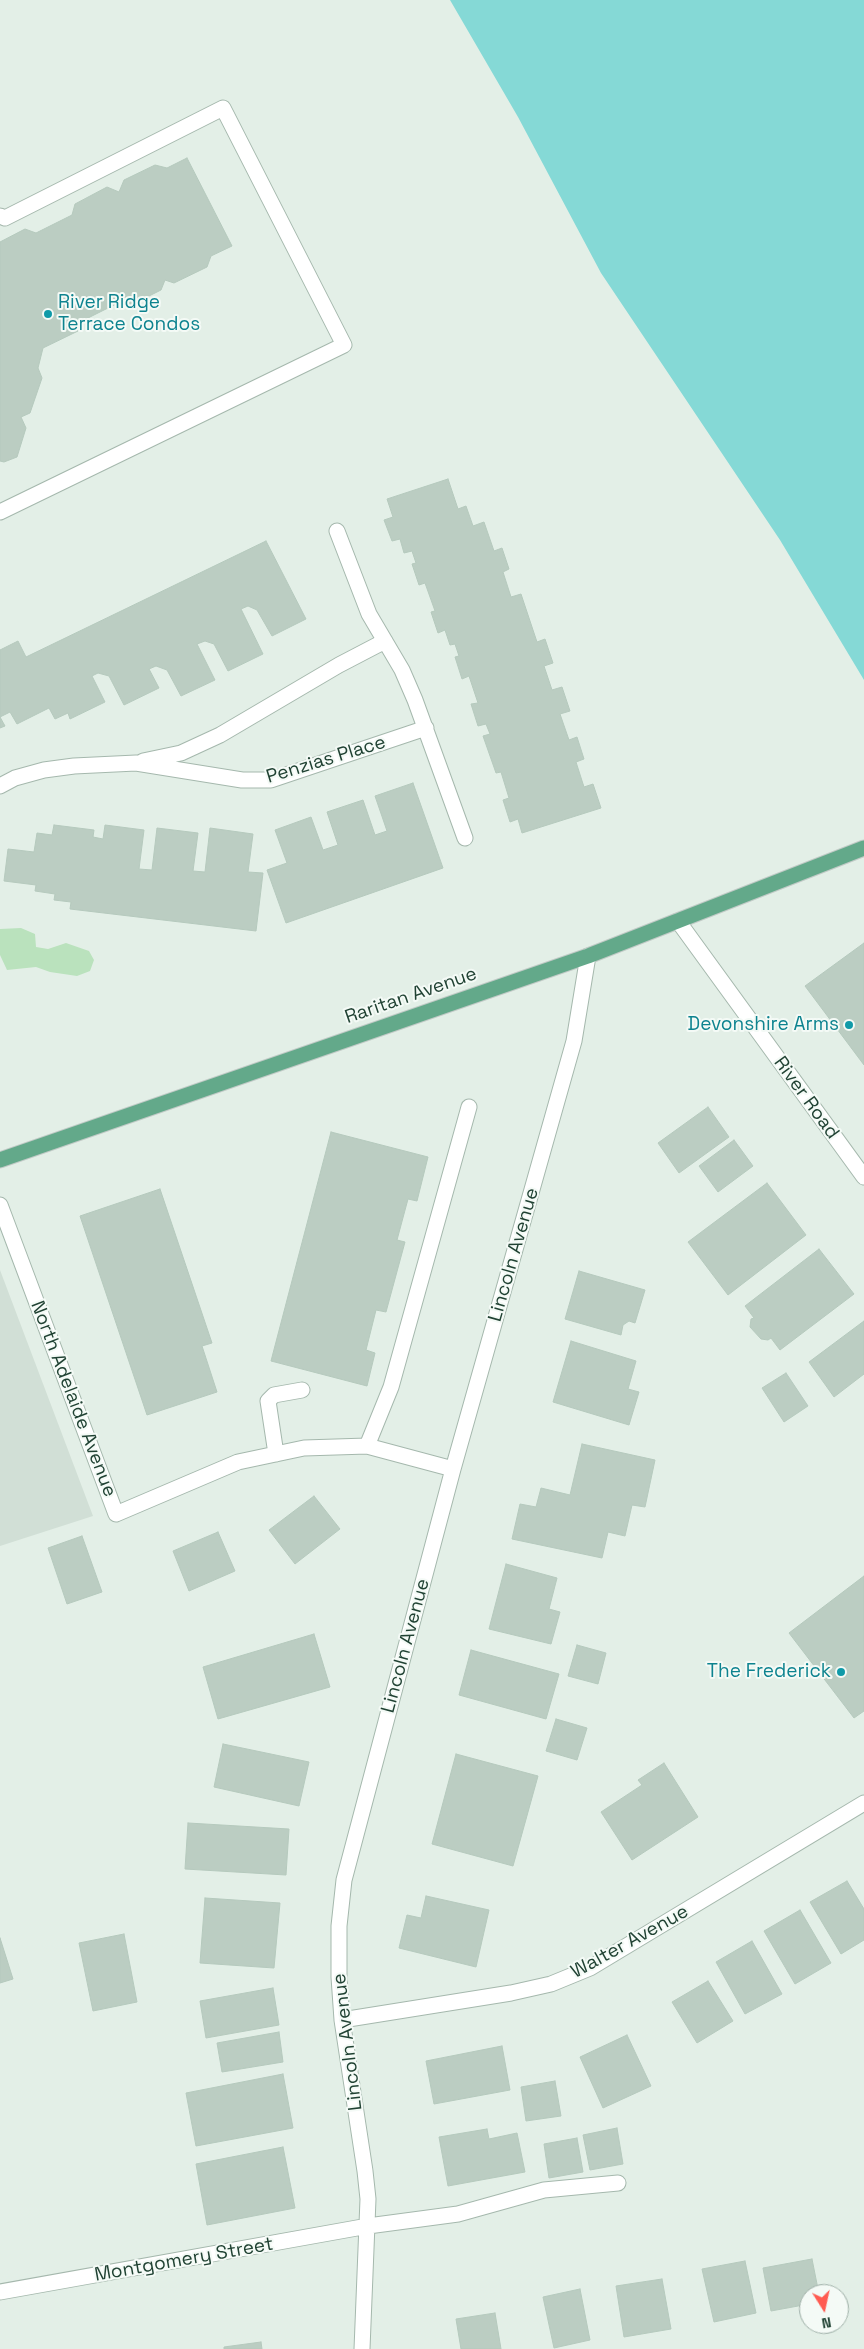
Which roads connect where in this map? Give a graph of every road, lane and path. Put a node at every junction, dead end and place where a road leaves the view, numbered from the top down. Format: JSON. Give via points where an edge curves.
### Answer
{"nodes":[{"id":1,"x":0,"y":216,"type":"edge"},
{"id":2,"x":0,"y":512,"type":"edge"},
{"id":3,"x":337,"y":531,"type":"dead end"},
{"id":4,"x":384,"y":641,"type":"junction"},
{"id":5,"x":426,"y":728,"type":"junction"},
{"id":6,"x":136,"y":763,"type":"junction"},
{"id":7,"x":0,"y":786,"type":"edge"},
{"id":8,"x":465,"y":838,"type":"dead end"},
{"id":9,"x":864,"y":848,"type":"edge"},
{"id":10,"x":678,"y":921,"type":"junction"},
{"id":11,"x":588,"y":956,"type":"junction"},
{"id":12,"x":469,"y":1107,"type":"dead end"},
{"id":13,"x":0,"y":1160,"type":"edge"},
{"id":14,"x":864,"y":1177,"type":"edge"},
{"id":15,"x":0,"y":1206,"type":"edge"},
{"id":16,"x":302,"y":1390,"type":"dead end"},
{"id":17,"x":367,"y":1446,"type":"junction"},
{"id":18,"x":276,"y":1454,"type":"junction"},
{"id":19,"x":454,"y":1469,"type":"junction"},
{"id":20,"x":864,"y":1804,"type":"edge"},
{"id":21,"x":342,"y":2020,"type":"junction"},
{"id":22,"x":618,"y":2183,"type":"dead end"},
{"id":23,"x":368,"y":2226,"type":"junction"},
{"id":24,"x":0,"y":2292,"type":"edge"},
{"id":25,"x":362,"y":2349,"type":"edge"}],
"edges":[{"from":1,"to":2,"type":"street","via":[[5,218],[223,108],[344,345]]},
{"from":3,"to":4,"type":"street","via":[[368,614]]},
{"from":4,"to":5,"type":"street","via":[[402,670]]},
{"from":4,"to":6,"type":"street","name":"Penzias Place","via":[[220,735],[181,753]]},
{"from":5,"to":6,"type":"street","name":"Penzias Place","via":[[271,780],[242,780]]},
{"from":5,"to":8,"type":"street"},
{"from":6,"to":7,"type":"street","name":"Penzias Place","via":[[52,769],[15,778]]},
{"from":9,"to":10,"type":"main road","name":"Raritan Avenue"},
{"from":10,"to":11,"type":"main road","name":"Raritan Avenue"},
{"from":10,"to":14,"type":"street","name":"River Road"},
{"from":11,"to":13,"type":"main road","name":"Raritan Avenue"},
{"from":11,"to":19,"type":"street","name":"Lincoln Avenue","via":[[574,1041]]},
{"from":12,"to":17,"type":"street","via":[[391,1387]]},
{"from":15,"to":18,"type":"street","name":"North Adelaide Avenue","via":[[116,1514],[238,1462]]},
{"from":16,"to":18,"type":"street","via":[[274,1394],[268,1401]]},
{"from":17,"to":18,"type":"street","name":"North Adelaide Avenue","via":[[304,1448]]},
{"from":17,"to":19,"type":"street","name":"North Adelaide Avenue"},
{"from":19,"to":21,"type":"street","name":"Lincoln Avenue","via":[[344,1880],[339,1926]]},
{"from":20,"to":21,"type":"street","name":"Walter Avenue","via":[[590,1968],[551,1984],[510,1993]]},
{"from":21,"to":23,"type":"street","name":"Lincoln Avenue","via":[[365,2171]]},
{"from":22,"to":23,"type":"street","name":"Montgomery Street","via":[[544,2190],[458,2214]]},
{"from":23,"to":24,"type":"street","name":"Montgomery Street"},
{"from":23,"to":25,"type":"street","name":"Lincoln Avenue"}]}
